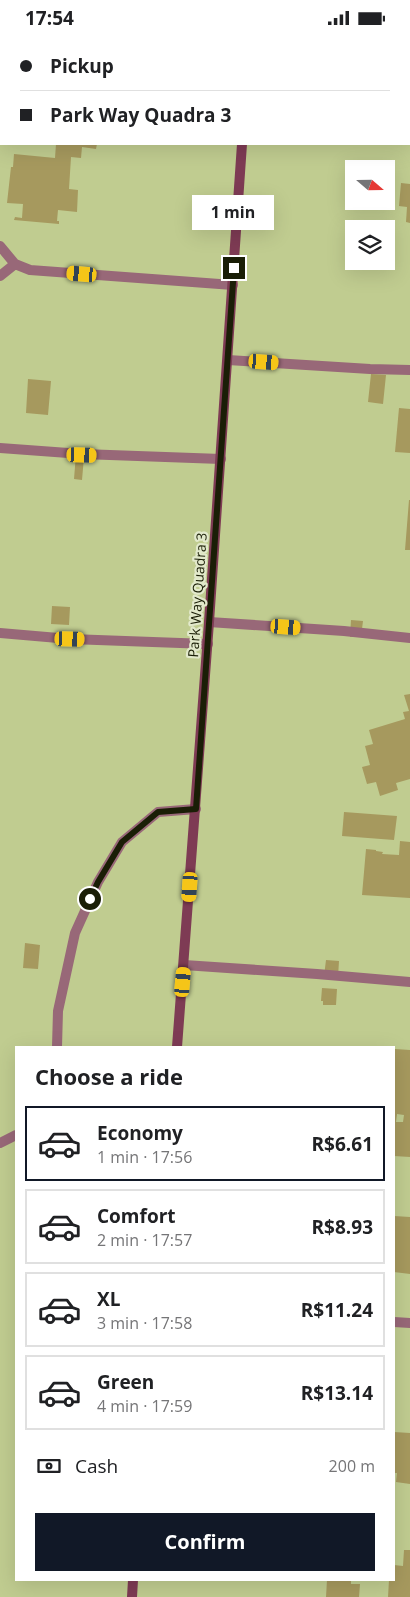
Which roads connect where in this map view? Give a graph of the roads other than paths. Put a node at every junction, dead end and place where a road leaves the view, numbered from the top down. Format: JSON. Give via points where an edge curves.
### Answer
{"nodes":[{"id":1,"x":242,"y":145,"type":"edge"},
{"id":2,"x":0,"y":246,"type":"edge"},
{"id":3,"x":16,"y":264,"type":"junction"},
{"id":4,"x":0,"y":276,"type":"edge"},
{"id":5,"x":233,"y":285,"type":"junction"},
{"id":6,"x":228,"y":360,"type":"junction"},
{"id":7,"x":410,"y":370,"type":"edge"},
{"id":8,"x":0,"y":448,"type":"edge"},
{"id":9,"x":220,"y":459,"type":"junction"},
{"id":10,"x":209,"y":622,"type":"junction"},
{"id":11,"x":0,"y":633,"type":"edge"},
{"id":12,"x":410,"y":638,"type":"edge"},
{"id":13,"x":208,"y":644,"type":"junction"},
{"id":14,"x":196,"y":809,"type":"junction"},
{"id":15,"x":184,"y":965,"type":"junction"},
{"id":16,"x":410,"y":982,"type":"edge"},
{"id":17,"x":57,"y":1046,"type":"edge"},
{"id":18,"x":177,"y":1046,"type":"edge"},
{"id":19,"x":15,"y":1136,"type":"edge"},
{"id":20,"x":0,"y":1143,"type":"edge"},
{"id":21,"x":395,"y":1322,"type":"edge"},
{"id":22,"x":410,"y":1323,"type":"edge"},
{"id":23,"x":133,"y":1581,"type":"edge"},
{"id":24,"x":132,"y":1597,"type":"edge"}],
"edges":[{"from":1,"to":5,"type":"street","name":"Park Way Quadra 3"},
{"from":2,"to":3,"type":"street"},
{"from":3,"to":4,"type":"street"},
{"from":3,"to":5,"type":"street","via":[[30,270]]},
{"from":5,"to":6,"type":"street","name":"Park Way Quadra 3"},
{"from":6,"to":7,"type":"street"},
{"from":6,"to":9,"type":"street","name":"Park Way Quadra 3"},
{"from":8,"to":9,"type":"street","via":[[82,455]]},
{"from":9,"to":10,"type":"street","name":"Park Way Quadra 3"},
{"from":10,"to":12,"type":"street"},
{"from":10,"to":13,"type":"street","name":"Park Way Quadra 3"},
{"from":11,"to":13,"type":"street"},
{"from":13,"to":14,"type":"street","name":"Park Way Quadra 3"},
{"from":14,"to":15,"type":"street","name":"Park Way Quadra 3"},
{"from":14,"to":17,"type":"street","via":[[158,812],[122,842],[98,882],[75,933],[58,1011]]},
{"from":15,"to":16,"type":"street"},
{"from":15,"to":18,"type":"street","name":"Park Way Quadra 3"},
{"from":19,"to":20,"type":"street"},
{"from":21,"to":22,"type":"street"},
{"from":23,"to":24,"type":"street"}]}
